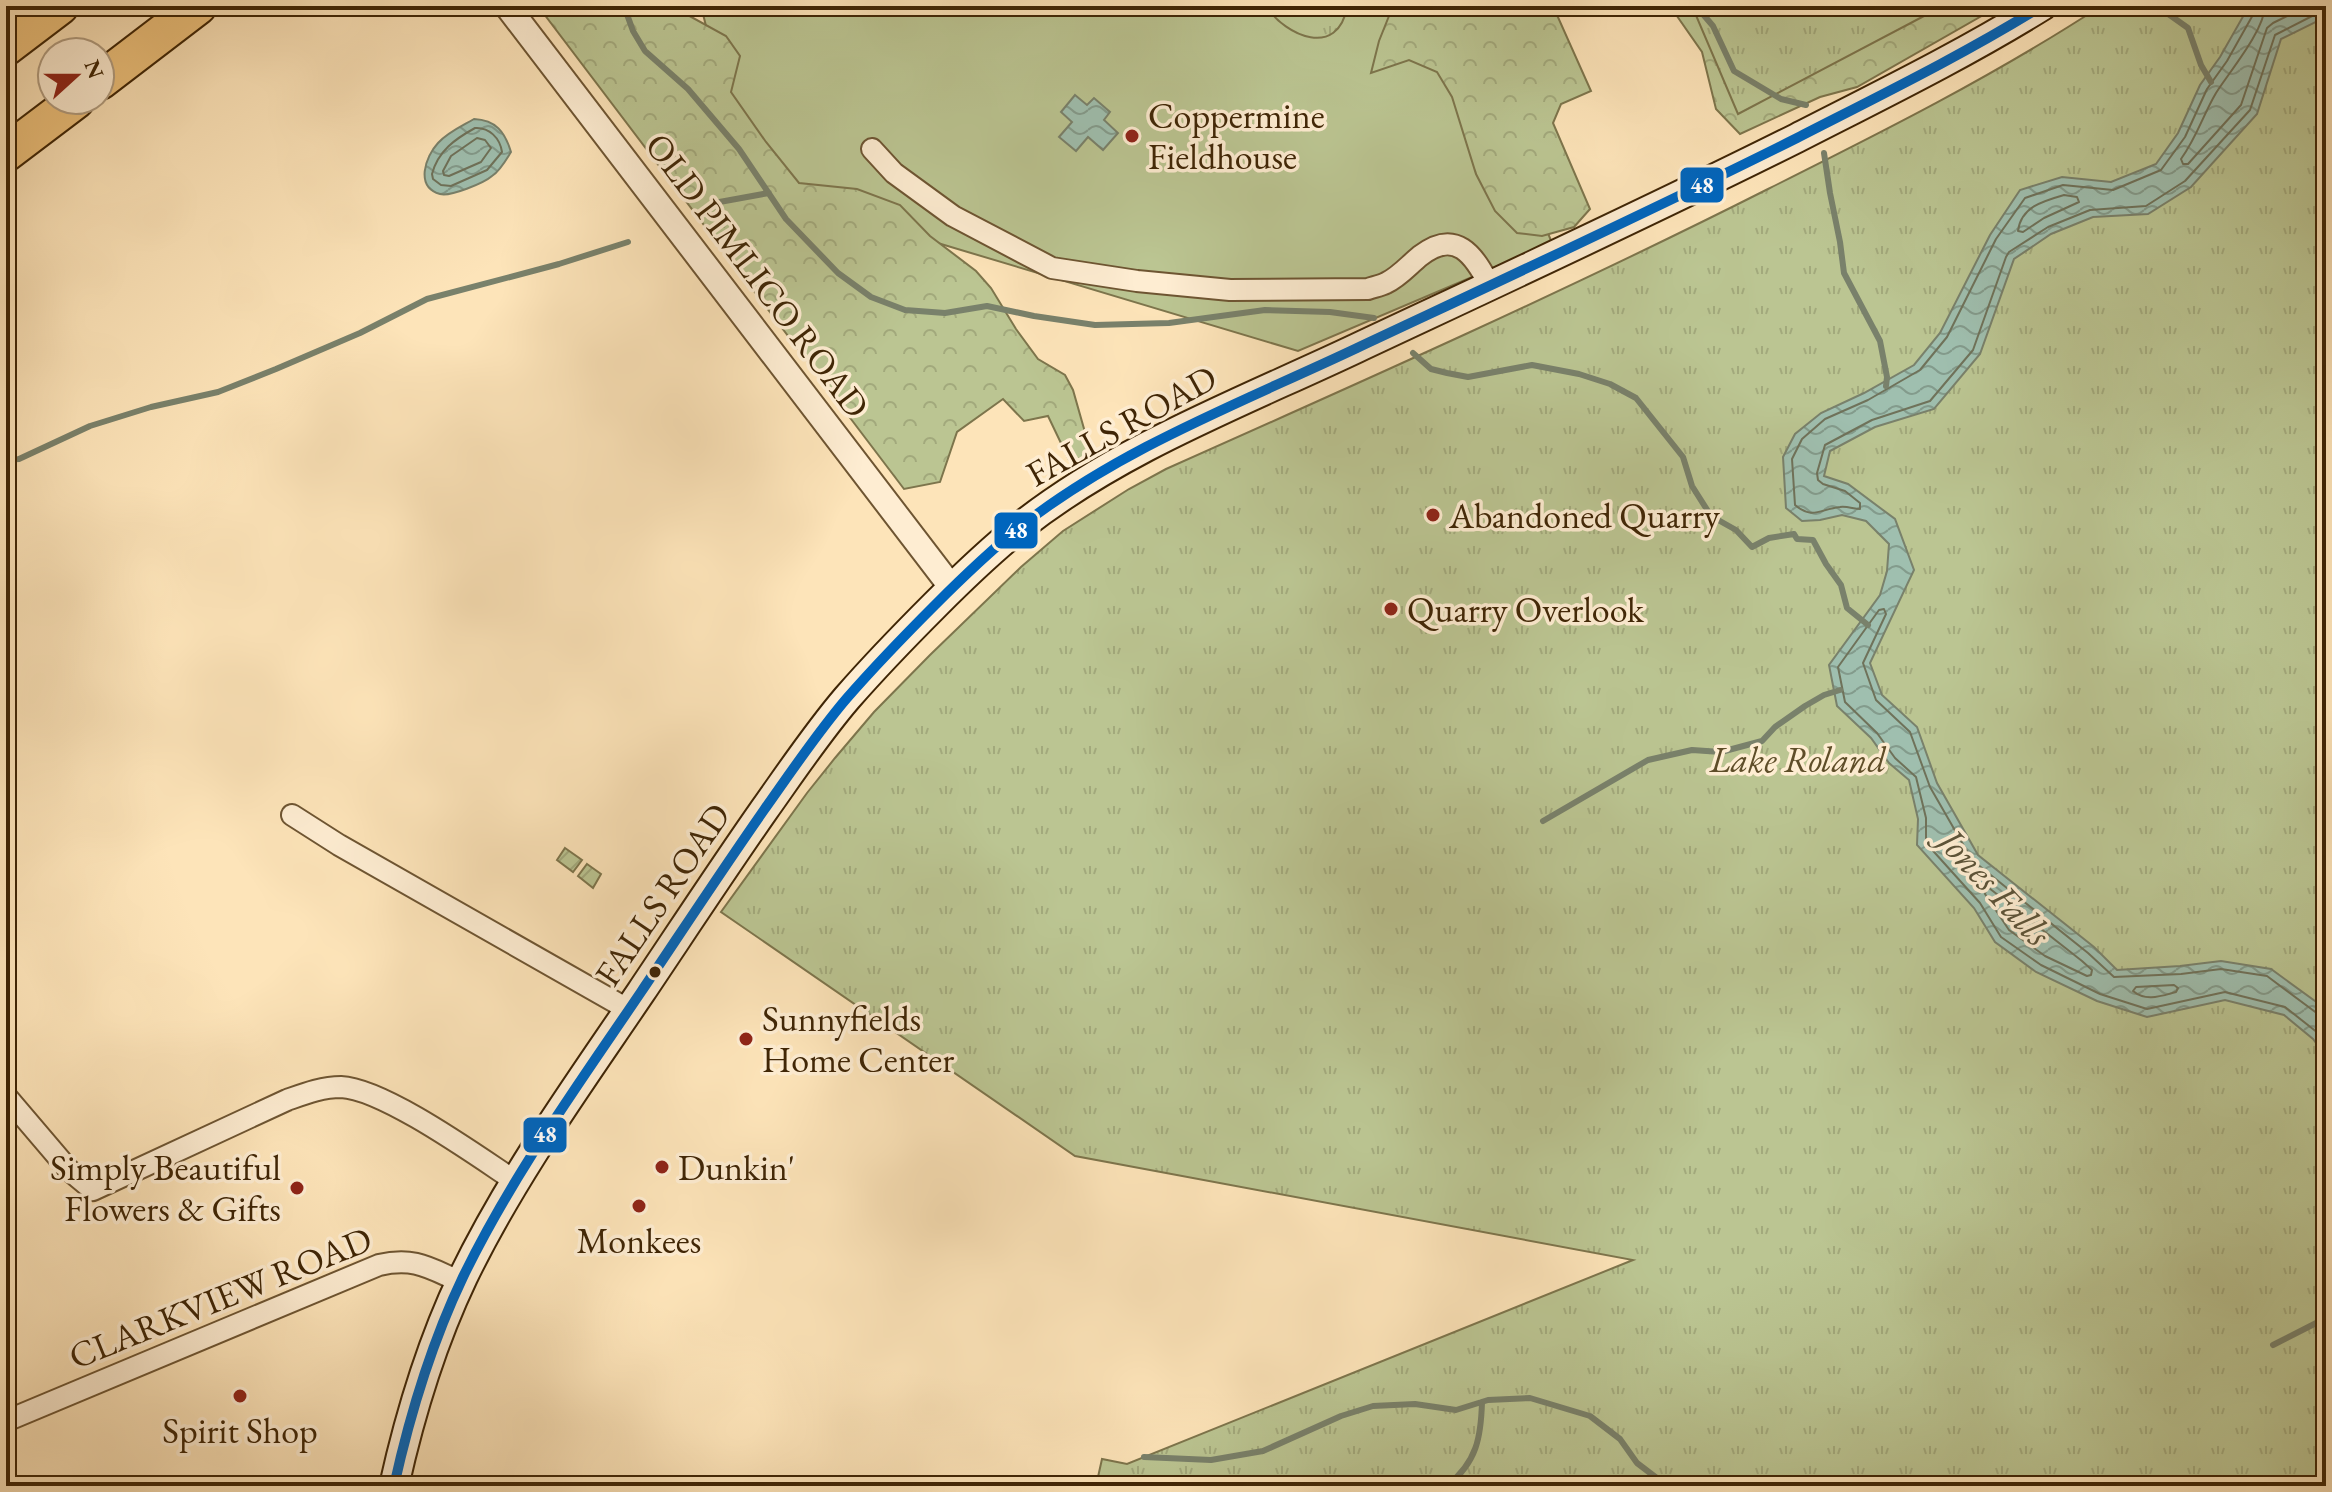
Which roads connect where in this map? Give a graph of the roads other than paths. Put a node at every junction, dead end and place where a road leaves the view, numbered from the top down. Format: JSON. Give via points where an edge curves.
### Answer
{"nodes":[{"id":1,"x":60,"y":6,"type":"edge"},
{"id":2,"x":198,"y":6,"type":"edge"},
{"id":3,"x":507,"y":6,"type":"edge"},
{"id":4,"x":2042,"y":6,"type":"edge"},
{"id":5,"x":6,"y":47,"type":"edge"},
{"id":6,"x":116,"y":69,"type":"edge"},
{"id":7,"x":55,"y":116,"type":"edge"},
{"id":8,"x":872,"y":149,"type":"dead end"},
{"id":9,"x":6,"y":153,"type":"edge"},
{"id":10,"x":1490,"y":286,"type":"junction"},
{"id":11,"x":952,"y":588,"type":"junction"},
{"id":12,"x":292,"y":815,"type":"dead end"},
{"id":13,"x":629,"y":1010,"type":"junction"},
{"id":14,"x":6,"y":1096,"type":"edge"},
{"id":15,"x":515,"y":1181,"type":"junction"},
{"id":16,"x":461,"y":1282,"type":"junction"},
{"id":17,"x":6,"y":1421,"type":"edge"},
{"id":18,"x":394,"y":1486,"type":"edge"}],
"edges":[{"from":1,"to":5,"type":"highway"},
{"from":2,"to":6,"type":"highway"},
{"from":3,"to":11,"type":"street","name":"OLD PIMLICO ROAD"},
{"from":4,"to":10,"type":"main road","name":"FALLS ROAD","via":[[1883,95]]},
{"from":7,"to":9,"type":"highway"},
{"from":8,"to":10,"type":"street","via":[[894,173],[953,216],[1052,268],[1230,290],[1368,289],[1395,278],[1433,247],[1449,244],[1477,260]]},
{"from":10,"to":11,"type":"main road","name":"FALLS ROAD","via":[[1118,463],[1024,523]]},
{"from":11,"to":13,"type":"main road","name":"FALLS ROAD","via":[[817,735]]},
{"from":12,"to":13,"type":"street"},
{"from":13,"to":15,"type":"main road","name":"FALLS ROAD"},
{"from":14,"to":15,"type":"street","via":[[69,1170],[93,1190],[287,1100],[341,1087],[383,1100]]},
{"from":15,"to":16,"type":"main road","name":"FALLS ROAD"},
{"from":16,"to":17,"type":"street","name":"CLARKVIEW ROAD","via":[[414,1262],[379,1265]]},
{"from":16,"to":18,"type":"main road","name":"FALLS ROAD","via":[[429,1358]]}]}
